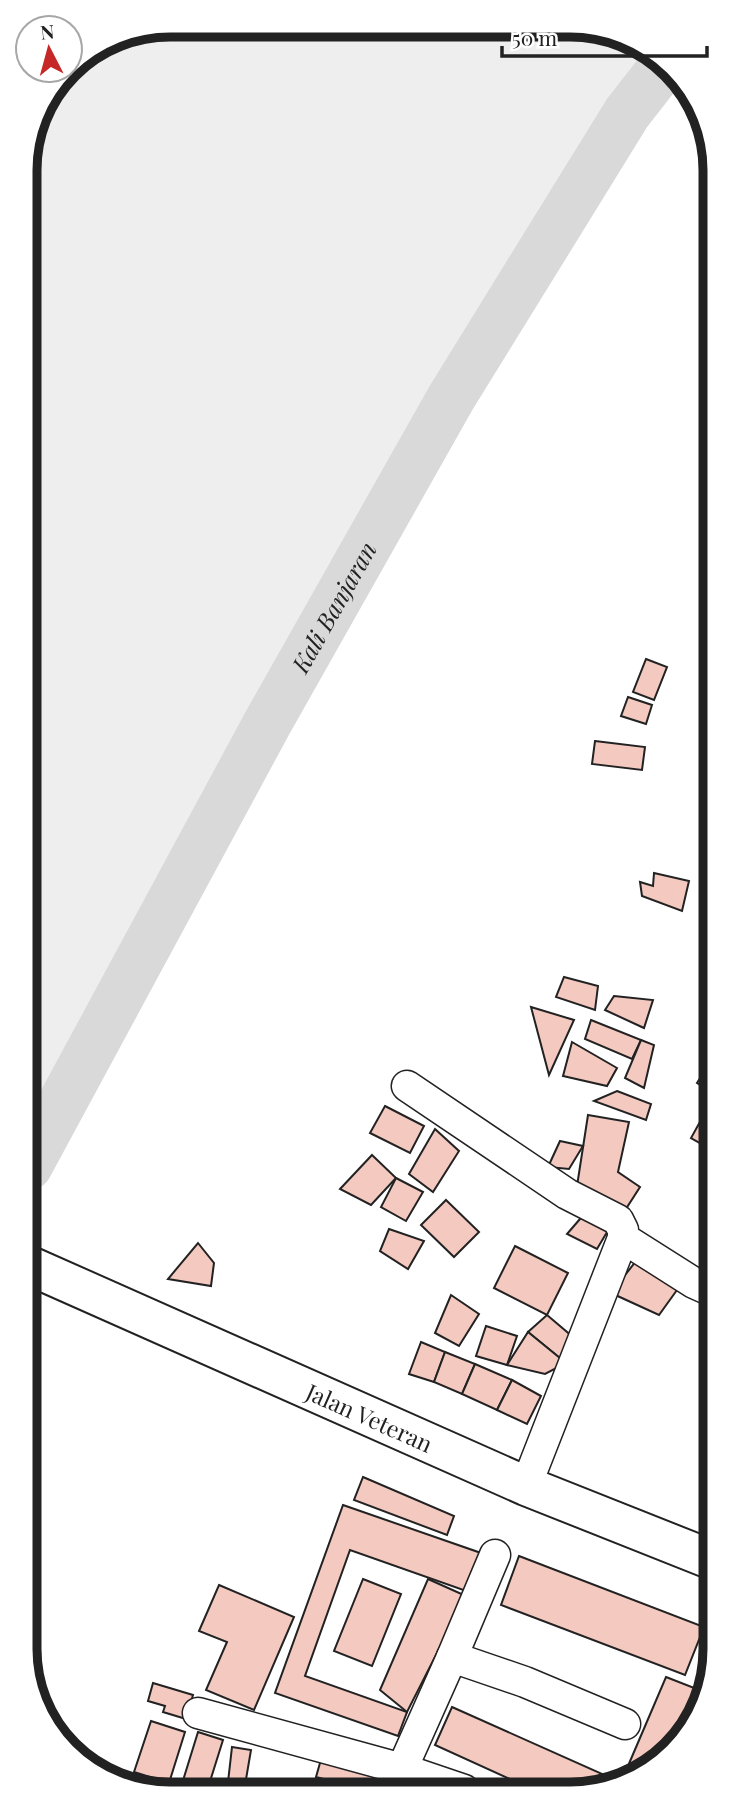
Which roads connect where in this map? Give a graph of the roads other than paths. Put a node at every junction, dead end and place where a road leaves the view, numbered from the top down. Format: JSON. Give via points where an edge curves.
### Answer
{"nodes":[{"id":1,"x":407,"y":1086,"type":"dead end"},
{"id":2,"x":623,"y":1238,"type":"junction"},
{"id":3,"x":37,"y":1269,"type":"edge"},
{"id":4,"x":703,"y":1287,"type":"edge"},
{"id":5,"x":526,"y":1486,"type":"junction"},
{"id":6,"x":495,"y":1555,"type":"dead end"},
{"id":7,"x":703,"y":1556,"type":"edge"},
{"id":8,"x":452,"y":1657,"type":"junction"},
{"id":9,"x":198,"y":1713,"type":"dead end"},
{"id":10,"x":625,"y":1724,"type":"dead end"},
{"id":11,"x":402,"y":1769,"type":"junction"},
{"id":12,"x":440,"y":1782,"type":"edge"}],
"edges":[{"from":1,"to":2,"type":"street","via":[[567,1194],[618,1220]]},
{"from":2,"to":4,"type":"street"},
{"from":2,"to":5,"type":"street"},
{"from":3,"to":5,"type":"highway","name":"Jalan Veteran"},
{"from":5,"to":7,"type":"highway","name":"Jalan Veteran"},
{"from":6,"to":8,"type":"street"},
{"from":8,"to":10,"type":"street"},
{"from":8,"to":11,"type":"street"},
{"from":9,"to":11,"type":"street"},
{"from":11,"to":12,"type":"street"}]}
